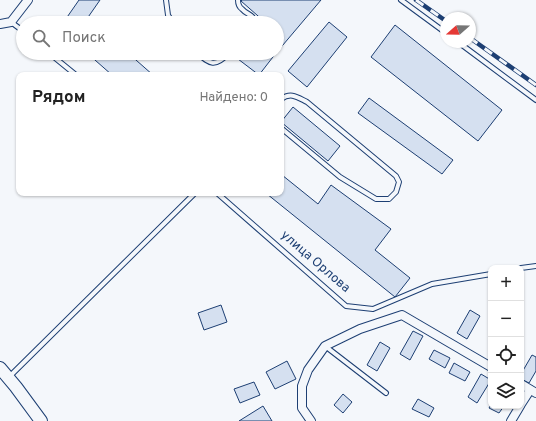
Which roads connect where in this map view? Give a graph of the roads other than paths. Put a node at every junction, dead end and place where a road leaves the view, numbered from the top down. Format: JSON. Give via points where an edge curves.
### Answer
{"nodes":[{"id":1,"x":28,"y":0,"type":"edge"},
{"id":2,"x":166,"y":0,"type":"edge"},
{"id":3,"x":238,"y":0,"type":"edge"},
{"id":4,"x":401,"y":0,"type":"edge"},
{"id":5,"x":168,"y":16,"type":"edge"},
{"id":6,"x":252,"y":16,"type":"edge"},
{"id":7,"x":11,"y":22,"type":"junction"},
{"id":8,"x":0,"y":24,"type":"edge"},
{"id":9,"x":16,"y":26,"type":"edge"},
{"id":10,"x":440,"y":29,"type":"edge"},
{"id":11,"x":466,"y":48,"type":"edge"},
{"id":12,"x":58,"y":60,"type":"edge"},
{"id":13,"x":206,"y":60,"type":"edge"},
{"id":14,"x":222,"y":60,"type":"edge"},
{"id":15,"x":72,"y":72,"type":"edge"},
{"id":16,"x":284,"y":97,"type":"edge"},
{"id":17,"x":536,"y":100,"type":"edge"},
{"id":18,"x":284,"y":130,"type":"edge"},
{"id":19,"x":192,"y":196,"type":"edge"},
{"id":20,"x":220,"y":196,"type":"edge"},
{"id":21,"x":536,"y":266,"type":"edge"},
{"id":22,"x":524,"y":268,"type":"edge"},
{"id":23,"x":488,"y":275,"type":"edge"},
{"id":24,"x":326,"y":346,"type":"junction"},
{"id":25,"x":488,"y":365,"type":"edge"},
{"id":26,"x":3,"y":375,"type":"edge"},
{"id":27,"x":524,"y":386,"type":"edge"},
{"id":28,"x":533,"y":391,"type":"edge"},
{"id":29,"x":386,"y":393,"type":"dead end"},
{"id":30,"x":524,"y":401,"type":"edge"},
{"id":31,"x":518,"y":409,"type":"edge"},
{"id":32,"x":41,"y":421,"type":"edge"},
{"id":33,"x":311,"y":421,"type":"edge"},
{"id":34,"x":511,"y":421,"type":"edge"}],
"edges":[{"from":1,"to":7,"type":"street"},
{"from":2,"to":5,"type":"lane"},
{"from":3,"to":6,"type":"lane","via":[[241,9]]},
{"from":4,"to":10,"type":"lane"},
{"from":7,"to":8,"type":"street"},
{"from":7,"to":9,"type":"lane"},
{"from":11,"to":17,"type":"lane"},
{"from":12,"to":15,"type":"lane"},
{"from":13,"to":14,"type":"lane","via":[[214,63]]},
{"from":16,"to":18,"type":"lane","via":[[293,95],[307,102],[396,176],[399,182],[396,192],[390,199],[376,199],[340,177]]},
{"from":19,"to":26,"type":"lane"},
{"from":20,"to":23,"type":"lane","name":"улица Орлова","via":[[346,306],[373,309],[432,284]]},
{"from":21,"to":22,"type":"lane"},
{"from":24,"to":25,"type":"street","via":[[360,329],[402,315]]},
{"from":24,"to":29,"type":"lane"},
{"from":24,"to":33,"type":"street","via":[[308,370],[302,386],[302,408]]},
{"from":26,"to":32,"type":"street","via":[[16,387]]},
{"from":27,"to":28,"type":"street"},
{"from":28,"to":30,"type":"street"},
{"from":31,"to":34,"type":"street"}]}
